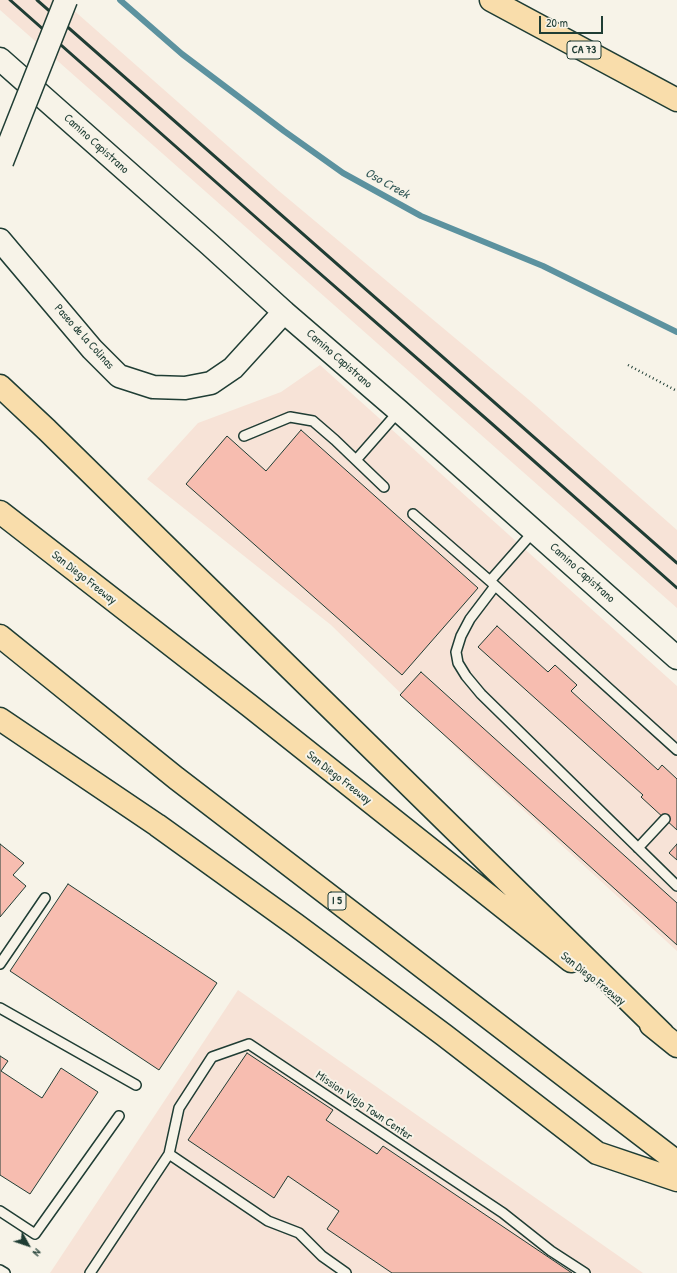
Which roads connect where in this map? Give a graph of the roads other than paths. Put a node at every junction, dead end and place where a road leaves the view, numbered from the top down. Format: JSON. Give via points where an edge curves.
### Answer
{"nodes":[{"id":1,"x":66,"y":0,"type":"edge"},
{"id":2,"x":491,"y":0,"type":"edge"},
{"id":3,"x":0,"y":59,"type":"edge"},
{"id":4,"x":677,"y":100,"type":"edge"},
{"id":5,"x":1,"y":164,"type":"edge"},
{"id":6,"x":0,"y":240,"type":"edge"},
{"id":7,"x":284,"y":312,"type":"junction"},
{"id":8,"x":0,"y":386,"type":"edge"},
{"id":9,"x":399,"y":411,"type":"junction"},
{"id":10,"x":244,"y":436,"type":"dead end"},
{"id":11,"x":356,"y":460,"type":"junction"},
{"id":12,"x":384,"y":487,"type":"dead end"},
{"id":13,"x":0,"y":512,"type":"edge"},
{"id":14,"x":413,"y":514,"type":"dead end"},
{"id":15,"x":534,"y":530,"type":"junction"},
{"id":16,"x":492,"y":583,"type":"junction"},
{"id":17,"x":0,"y":636,"type":"edge"},
{"id":18,"x":677,"y":658,"type":"edge"},
{"id":19,"x":0,"y":719,"type":"edge"},
{"id":20,"x":677,"y":750,"type":"edge"},
{"id":21,"x":665,"y":819,"type":"dead end"},
{"id":22,"x":638,"y":848,"type":"junction"},
{"id":23,"x":677,"y":886,"type":"edge"},
{"id":24,"x":45,"y":898,"type":"dead end"},
{"id":25,"x":0,"y":964,"type":"edge"},
{"id":26,"x":0,"y":1008,"type":"edge"},
{"id":27,"x":670,"y":1040,"type":"edge"},
{"id":28,"x":136,"y":1085,"type":"dead end"},
{"id":29,"x":119,"y":1116,"type":"dead end"},
{"id":30,"x":169,"y":1154,"type":"junction"},
{"id":31,"x":677,"y":1162,"type":"edge"},
{"id":32,"x":677,"y":1180,"type":"edge"},
{"id":33,"x":0,"y":1211,"type":"edge"},
{"id":34,"x":0,"y":1270,"type":"edge"},
{"id":35,"x":5,"y":1273,"type":"edge"},
{"id":36,"x":90,"y":1273,"type":"edge"},
{"id":37,"x":346,"y":1273,"type":"edge"},
{"id":38,"x":586,"y":1273,"type":"edge"}],
"edges":[{"from":1,"to":5,"type":"main road","bridge":true},
{"from":2,"to":4,"type":"highway","number":"CA 73"},
{"from":3,"to":7,"type":"main road","name":"Camino Capistrano"},
{"from":6,"to":7,"type":"main road","name":"Paseo de la Colinas","via":[[92,349],[119,376],[153,387],[185,388],[211,383],[233,368]]},
{"from":7,"to":9,"type":"main road","name":"Camino Capistrano"},
{"from":8,"to":27,"type":"highway"},
{"from":9,"to":11,"type":"lane"},
{"from":9,"to":15,"type":"main road","name":"Camino Capistrano"},
{"from":10,"to":11,"type":"lane","via":[[290,417],[313,421]]},
{"from":11,"to":12,"type":"lane"},
{"from":13,"to":27,"type":"highway","name":"San Diego Freeway","via":[[250,706]]},
{"from":14,"to":16,"type":"lane"},
{"from":15,"to":16,"type":"lane"},
{"from":15,"to":18,"type":"main road","name":"Camino Capistrano"},
{"from":16,"to":20,"type":"lane"},
{"from":16,"to":22,"type":"lane","via":[[461,636],[456,652],[458,663],[481,694]]},
{"from":17,"to":31,"type":"highway","number":"I 5","via":[[176,778]]},
{"from":19,"to":32,"type":"highway","via":[[158,825],[290,920],[597,1153]]},
{"from":21,"to":22,"type":"lane"},
{"from":22,"to":23,"type":"lane"},
{"from":24,"to":25,"type":"lane"},
{"from":26,"to":28,"type":"lane"},
{"from":29,"to":33,"type":"lane","via":[[35,1234]]},
{"from":30,"to":36,"type":"lane","name":"Mission Viejo Town Center"},
{"from":30,"to":37,"type":"lane","via":[[268,1221],[299,1233],[322,1256]]},
{"from":30,"to":38,"type":"lane","name":"Mission Viejo Town Center","via":[[179,1108],[212,1057],[249,1044],[503,1213],[551,1251]]},
{"from":34,"to":35,"type":"lane"}]}
